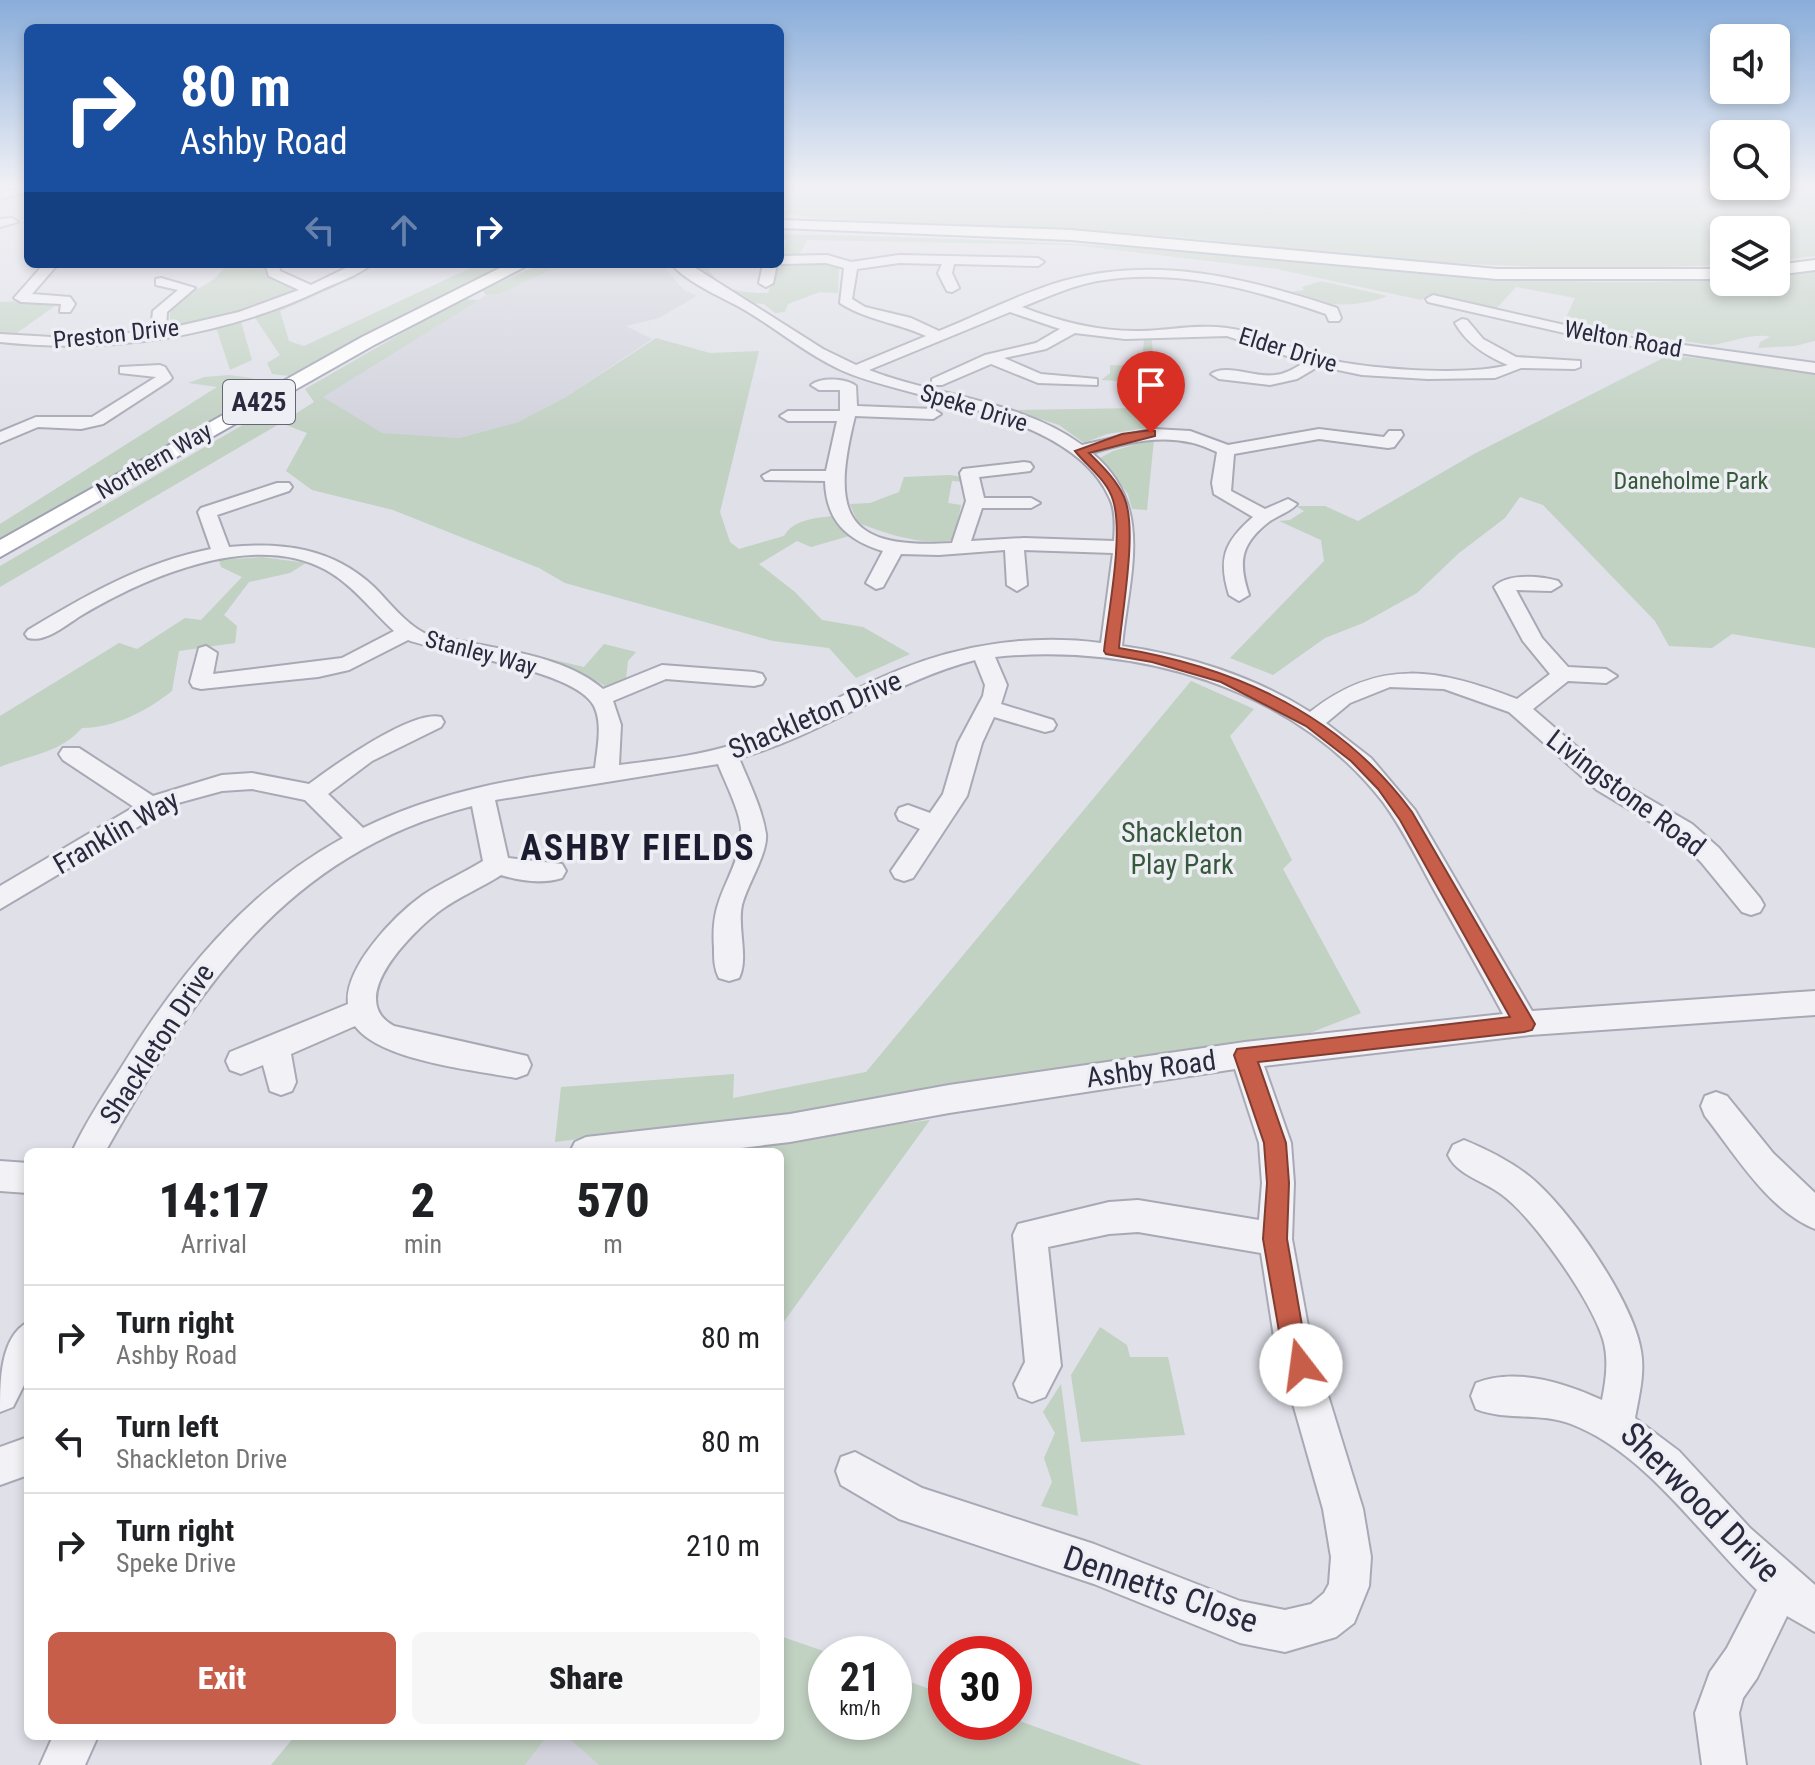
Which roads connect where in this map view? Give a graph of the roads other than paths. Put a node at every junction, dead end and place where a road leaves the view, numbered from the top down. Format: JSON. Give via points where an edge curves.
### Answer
{"nodes":[{"id":1,"x":46,"y":269,"type":"edge"},
{"id":2,"x":273,"y":269,"type":"edge"},
{"id":3,"x":353,"y":269,"type":"edge"},
{"id":4,"x":510,"y":269,"type":"edge"},
{"id":5,"x":684,"y":269,"type":"edge"},
{"id":6,"x":769,"y":269,"type":"edge"},
{"id":7,"x":850,"y":269,"type":"edge"},
{"id":8,"x":946,"y":269,"type":"edge"},
{"id":9,"x":1446,"y":269,"type":"edge"},
{"id":10,"x":1710,"y":274,"type":"edge"},
{"id":11,"x":161,"y":282,"type":"dead end"},
{"id":12,"x":766,"y":283,"type":"dead end"},
{"id":13,"x":952,"y":288,"type":"dead end"},
{"id":14,"x":309,"y":289,"type":"junction"},
{"id":15,"x":21,"y":298,"type":"junction"},
{"id":16,"x":4,"y":299,"type":"dead end"},
{"id":17,"x":1433,"y":299,"type":"dead end"},
{"id":18,"x":1012,"y":308,"type":"junction"},
{"id":19,"x":65,"y":309,"type":"dead end"},
{"id":20,"x":1334,"y":318,"type":"dead end"},
{"id":21,"x":1462,"y":323,"type":"dead end"},
{"id":22,"x":1071,"y":329,"type":"junction"},
{"id":23,"x":158,"y":333,"type":"junction"},
{"id":24,"x":937,"y":336,"type":"junction"},
{"id":25,"x":0,"y":338,"type":"edge"},
{"id":26,"x":30,"y":343,"type":"junction"},
{"id":27,"x":7,"y":354,"type":"dead end"},
{"id":28,"x":990,"y":358,"type":"junction"},
{"id":29,"x":1317,"y":361,"type":"junction"},
{"id":30,"x":1518,"y":363,"type":"junction"},
{"id":31,"x":1575,"y":364,"type":"dead end"},
{"id":32,"x":1815,"y":368,"type":"edge"},
{"id":33,"x":125,"y":370,"type":"dead end"},
{"id":34,"x":854,"y":371,"type":"junction"},
{"id":35,"x":1219,"y":374,"type":"dead end"},
{"id":36,"x":937,"y":382,"type":"dead end"},
{"id":37,"x":1092,"y":382,"type":"dead end"},
{"id":38,"x":819,"y":385,"type":"dead end"},
{"id":39,"x":847,"y":413,"type":"junction"},
{"id":40,"x":933,"y":414,"type":"dead end"},
{"id":41,"x":788,"y":416,"type":"dead end"},
{"id":42,"x":1395,"y":435,"type":"dead end"},
{"id":43,"x":0,"y":438,"type":"edge"},
{"id":44,"x":1226,"y":450,"type":"junction"},
{"id":45,"x":1081,"y":451,"type":"junction"},
{"id":46,"x":1024,"y":467,"type":"dead end"},
{"id":47,"x":771,"y":476,"type":"dead end"},
{"id":48,"x":834,"y":476,"type":"junction"},
{"id":49,"x":283,"y":487,"type":"dead end"},
{"id":50,"x":976,"y":503,"type":"junction"},
{"id":51,"x":1031,"y":503,"type":"dead end"},
{"id":52,"x":1288,"y":504,"type":"dead end"},
{"id":53,"x":1265,"y":516,"type":"junction"},
{"id":54,"x":1014,"y":544,"type":"junction"},
{"id":55,"x":960,"y":546,"type":"junction"},
{"id":56,"x":1121,"y":547,"type":"junction"},
{"id":57,"x":894,"y":548,"type":"junction"},
{"id":58,"x":0,"y":550,"type":"edge"},
{"id":59,"x":222,"y":552,"type":"junction"},
{"id":60,"x":1483,"y":582,"type":"dead end"},
{"id":61,"x":876,"y":583,"type":"dead end"},
{"id":62,"x":1017,"y":585,"type":"dead end"},
{"id":63,"x":1551,"y":585,"type":"dead end"},
{"id":64,"x":1504,"y":587,"type":"junction"},
{"id":65,"x":1239,"y":595,"type":"dead end"},
{"id":66,"x":408,"y":632,"type":"junction"},
{"id":67,"x":35,"y":634,"type":"dead end"},
{"id":68,"x":1111,"y":651,"type":"junction"},
{"id":69,"x":206,"y":653,"type":"dead end"},
{"id":70,"x":983,"y":654,"type":"junction"},
{"id":71,"x":1562,"y":674,"type":"junction"},
{"id":72,"x":1606,"y":676,"type":"dead end"},
{"id":73,"x":755,"y":677,"type":"dead end"},
{"id":74,"x":600,"y":698,"type":"junction"},
{"id":75,"x":988,"y":708,"type":"junction"},
{"id":76,"x":1519,"y":709,"type":"junction"},
{"id":77,"x":433,"y":722,"type":"dead end"},
{"id":78,"x":1311,"y":723,"type":"junction"},
{"id":79,"x":1045,"y":725,"type":"dead end"},
{"id":80,"x":71,"y":754,"type":"dead end"},
{"id":81,"x":726,"y":755,"type":"junction"},
{"id":82,"x":606,"y":775,"type":"junction"},
{"id":83,"x":313,"y":793,"type":"junction"},
{"id":84,"x":482,"y":794,"type":"junction"},
{"id":85,"x":152,"y":807,"type":"junction"},
{"id":86,"x":908,"y":814,"type":"dead end"},
{"id":87,"x":937,"y":826,"type":"junction"},
{"id":88,"x":361,"y":841,"type":"junction"},
{"id":89,"x":497,"y":865,"type":"junction"},
{"id":90,"x":553,"y":871,"type":"dead end"},
{"id":91,"x":904,"y":871,"type":"dead end"},
{"id":92,"x":0,"y":899,"type":"edge"},
{"id":93,"x":1751,"y":905,"type":"dead end"},
{"id":94,"x":729,"y":970,"type":"dead end"},
{"id":95,"x":1815,"y":1003,"type":"edge"},
{"id":96,"x":362,"y":1011,"type":"junction"},
{"id":97,"x":1524,"y":1024,"type":"junction"},
{"id":98,"x":275,"y":1047,"type":"junction"},
{"id":99,"x":1245,"y":1055,"type":"junction"},
{"id":100,"x":241,"y":1061,"type":"dead end"},
{"id":101,"x":516,"y":1065,"type":"dead end"},
{"id":102,"x":281,"y":1082,"type":"dead end"},
{"id":103,"x":1716,"y":1106,"type":"dead end"},
{"id":104,"x":90,"y":1148,"type":"edge"},
{"id":105,"x":620,"y":1148,"type":"edge"},
{"id":106,"x":1464,"y":1155,"type":"dead end"},
{"id":107,"x":0,"y":1176,"type":"edge"},
{"id":108,"x":24,"y":1178,"type":"edge"},
{"id":109,"x":1815,"y":1213,"type":"edge"},
{"id":110,"x":1275,"y":1239,"type":"junction"},
{"id":111,"x":24,"y":1348,"type":"edge"},
{"id":112,"x":1032,"y":1384,"type":"dead end"},
{"id":113,"x":0,"y":1394,"type":"edge"},
{"id":114,"x":1489,"y":1396,"type":"dead end"},
{"id":115,"x":1615,"y":1426,"type":"junction"},
{"id":116,"x":24,"y":1457,"type":"edge"},
{"id":117,"x":0,"y":1466,"type":"edge"},
{"id":118,"x":855,"y":1471,"type":"dead end"},
{"id":119,"x":1781,"y":1585,"type":"junction"},
{"id":120,"x":1815,"y":1611,"type":"edge"},
{"id":121,"x":74,"y":1740,"type":"edge"},
{"id":122,"x":62,"y":1765,"type":"edge"},
{"id":123,"x":1724,"y":1765,"type":"edge"}],
"edges":[{"from":1,"to":15,"type":"street"},
{"from":2,"to":14,"type":"street"},
{"from":3,"to":14,"type":"street","name":"Preston Drive"},
{"from":4,"to":58,"type":"main road","name":"Northern Way","number":"A425","via":[[368,341]]},
{"from":5,"to":34,"type":"street","name":"Speke Drive"},
{"from":6,"to":12,"type":"street"},
{"from":7,"to":24,"type":"street","via":[[845,300]]},
{"from":8,"to":13,"type":"street"},
{"from":9,"to":10,"type":"main road"},
{"from":11,"to":23,"type":"street","via":[[188,288],[160,311]]},
{"from":14,"to":23,"type":"street","name":"Preston Drive","via":[[246,315]]},
{"from":15,"to":16,"type":"street"},
{"from":15,"to":19,"type":"street","via":[[65,300]]},
{"from":17,"to":32,"type":"street","name":"Welton Road","via":[[1604,338]]},
{"from":18,"to":20,"type":"street","via":[[1064,285],[1120,272],[1261,287],[1332,311]]},
{"from":18,"to":22,"type":"street","name":"Elder Drive"},
{"from":18,"to":24,"type":"street"},
{"from":21,"to":30,"type":"street","name":"Elder Drive","via":[[1480,344]]},
{"from":22,"to":28,"type":"street","via":[[1041,346]]},
{"from":22,"to":29,"type":"street","name":"Elder Drive","via":[[1128,336],[1219,331],[1257,338]]},
{"from":23,"to":26,"type":"street","name":"Preston Drive"},
{"from":24,"to":34,"type":"street"},
{"from":25,"to":26,"type":"street","name":"Preston Drive"},
{"from":26,"to":27,"type":"street"},
{"from":28,"to":36,"type":"street"},
{"from":28,"to":37,"type":"street","via":[[1038,378]]},
{"from":29,"to":30,"type":"street","name":"Elder Drive","via":[[1403,374],[1495,373]]},
{"from":29,"to":35,"type":"street","via":[[1279,381]]},
{"from":30,"to":31,"type":"street","name":"Elder Drive"},
{"from":33,"to":43,"type":"street","via":[[160,370],[164,376],[97,421],[31,423]]},
{"from":34,"to":45,"type":"street","name":"Speke Drive","via":[[1033,426]]},
{"from":38,"to":39,"type":"street","via":[[848,386]]},
{"from":39,"to":40,"type":"street"},
{"from":39,"to":41,"type":"street"},
{"from":39,"to":48,"type":"street"},
{"from":42,"to":44,"type":"street","via":[[1388,443],[1301,436]]},
{"from":44,"to":45,"type":"street","via":[[1200,437],[1168,432],[1126,437]]},
{"from":44,"to":53,"type":"street","via":[[1223,494]]},
{"from":45,"to":56,"type":"street","name":"Speke Drive","via":[[1111,482],[1120,500]]},
{"from":46,"to":50,"type":"street","via":[[969,473]]},
{"from":47,"to":48,"type":"street"},
{"from":48,"to":57,"type":"street","via":[[837,507],[846,524],[876,544]]},
{"from":49,"to":59,"type":"street","via":[[207,512]]},
{"from":50,"to":51,"type":"street"},
{"from":50,"to":55,"type":"street"},
{"from":52,"to":53,"type":"street"},
{"from":53,"to":65,"type":"street","via":[[1236,550],[1231,570]]},
{"from":54,"to":55,"type":"street"},
{"from":54,"to":56,"type":"street"},
{"from":54,"to":62,"type":"street"},
{"from":55,"to":57,"type":"street"},
{"from":56,"to":68,"type":"street","name":"Speke Drive"},
{"from":57,"to":61,"type":"street"},
{"from":59,"to":66,"type":"street","name":"Stanley Way","via":[[279,551],[320,558],[345,570]]},
{"from":59,"to":67,"type":"street","name":"Stanley Way","via":[[118,585]]},
{"from":60,"to":64,"type":"street"},
{"from":63,"to":64,"type":"street"},
{"from":64,"to":71,"type":"street","via":[[1527,632]]},
{"from":66,"to":69,"type":"street","via":[[349,663],[201,682]]},
{"from":66,"to":74,"type":"street","name":"Stanley Way","via":[[561,675]]},
{"from":68,"to":70,"type":"street","name":"Shackleton Drive","via":[[1031,648]]},
{"from":68,"to":78,"type":"street","name":"Shackleton Drive","via":[[1215,674]]},
{"from":70,"to":75,"type":"street","via":[[996,685]]},
{"from":70,"to":81,"type":"street","name":"Shackleton Drive","via":[[934,664],[887,682],[792,730]]},
{"from":71,"to":72,"type":"street"},
{"from":71,"to":76,"type":"street"},
{"from":73,"to":74,"type":"street","via":[[662,672]]},
{"from":74,"to":82,"type":"street","via":[[610,724]]},
{"from":75,"to":79,"type":"street"},
{"from":75,"to":87,"type":"street","via":[[970,743],[955,796]]},
{"from":76,"to":78,"type":"street","name":"Livingstone Road","via":[[1445,682],[1387,680],[1342,698]]},
{"from":76,"to":93,"type":"street","name":"Livingstone Road","via":[[1605,784],[1683,830]]},
{"from":77,"to":83,"type":"street","via":[[364,755]]},
{"from":78,"to":97,"type":"street","name":"Shackleton Drive","via":[[1356,757],[1406,816]]},
{"from":80,"to":85,"type":"street"},
{"from":81,"to":82,"type":"street","name":"Shackleton Drive"},
{"from":81,"to":94,"type":"street","via":[[754,839],[729,904]]},
{"from":82,"to":84,"type":"street","name":"Shackleton Drive"},
{"from":83,"to":85,"type":"street","name":"Franklin Way","via":[[252,781],[222,783],[197,787]]},
{"from":83,"to":88,"type":"street"},
{"from":84,"to":88,"type":"street","name":"Shackleton Drive"},
{"from":84,"to":89,"type":"street"},
{"from":85,"to":92,"type":"street","name":"Franklin Way"},
{"from":86,"to":87,"type":"street"},
{"from":87,"to":91,"type":"street"},
{"from":88,"to":104,"type":"street","name":"Shackleton Drive","via":[[276,895],[222,947],[195,979]]},
{"from":89,"to":90,"type":"street"},
{"from":89,"to":96,"type":"street","via":[[412,919],[369,972],[361,992]]},
{"from":95,"to":97,"type":"street","name":"Ashby Road"},
{"from":96,"to":98,"type":"street"},
{"from":96,"to":101,"type":"street","via":[[374,1028],[395,1038]]},
{"from":97,"to":99,"type":"street","name":"Ashby Road"},
{"from":98,"to":100,"type":"street"},
{"from":98,"to":102,"type":"street"},
{"from":99,"to":105,"type":"street","name":"Ashby Road","via":[[790,1128]]},
{"from":99,"to":110,"type":"street","name":"Dennetts Close","via":[[1275,1143]]},
{"from":103,"to":109,"type":"street","via":[[1767,1172]]},
{"from":106,"to":115,"type":"street","name":"Sherwood Drive","via":[[1527,1194],[1561,1235],[1607,1309],[1622,1340],[1623,1378]]},
{"from":107,"to":108,"type":"street"},
{"from":110,"to":112,"type":"street","via":[[1138,1216],[1030,1235],[1043,1366]]},
{"from":110,"to":118,"type":"street","name":"Dennetts Close","via":[[1292,1337],[1343,1509],[1351,1557],[1349,1586],[1339,1608],[1321,1622],[1285,1631],[1240,1622],[1094,1564],[913,1505]]},
{"from":111,"to":113,"type":"street"},
{"from":114,"to":115,"type":"street","via":[[1543,1395],[1579,1406]]},
{"from":115,"to":119,"type":"street","name":"Sherwood Drive","via":[[1665,1465]]},
{"from":116,"to":117,"type":"street"},
{"from":119,"to":120,"type":"street","name":"Sherwood Drive"},
{"from":119,"to":123,"type":"street","via":[[1725,1687],[1717,1713]]},
{"from":121,"to":122,"type":"street"}]}
